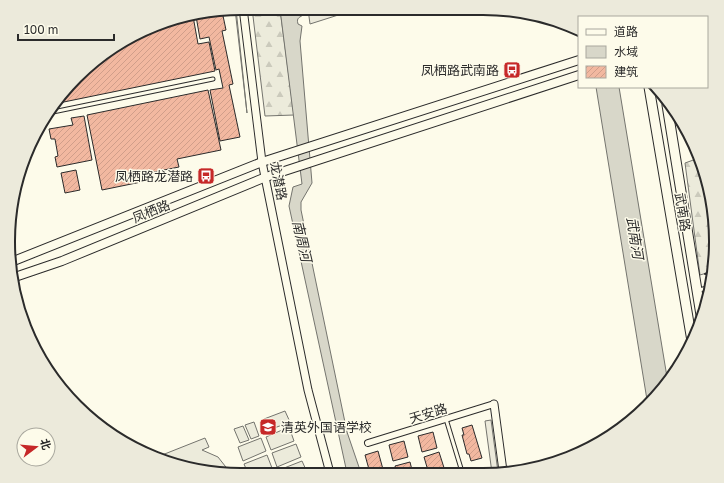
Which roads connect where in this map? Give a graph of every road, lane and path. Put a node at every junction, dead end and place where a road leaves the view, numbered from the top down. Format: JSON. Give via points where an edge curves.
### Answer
{"nodes":[{"id":1,"x":244,"y":15,"type":"edge"},
{"id":2,"x":578,"y":60,"type":"edge"},
{"id":3,"x":578,"y":75,"type":"edge"},
{"id":4,"x":213,"y":79,"type":"dead end"},
{"id":5,"x":649,"y":88,"type":"edge"},
{"id":6,"x":57,"y":111,"type":"edge"},
{"id":7,"x":668,"y":112,"type":"edge"},
{"id":8,"x":262,"y":162,"type":"junction"},
{"id":9,"x":266,"y":177,"type":"junction"},
{"id":10,"x":16,"y":260,"type":"edge"},
{"id":11,"x":18,"y":276,"type":"edge"},
{"id":12,"x":704,"y":289,"type":"edge"},
{"id":13,"x":698,"y":291,"type":"junction"},
{"id":14,"x":700,"y":303,"type":"edge"},
{"id":15,"x":690,"y":332,"type":"edge"},
{"id":16,"x":494,"y":404,"type":"joint"},
{"id":17,"x":446,"y":419,"type":"junction"},
{"id":18,"x":368,"y":443,"type":"dead end"},
{"id":19,"x":502,"y":467,"type":"edge"},
{"id":20,"x":329,"y":468,"type":"edge"},
{"id":21,"x":461,"y":468,"type":"edge"}],
"edges":[{"from":1,"to":8,"type":"street","name":"龙潜路"},
{"from":2,"to":8,"type":"main road","name":"凤栖路"},
{"from":3,"to":9,"type":"main road","name":"凤栖路"},
{"from":4,"to":6,"type":"lane"},
{"from":5,"to":15,"type":"main road","name":"武南路"},
{"from":7,"to":13,"type":"main road","name":"武南路"},
{"from":8,"to":9,"type":"street","name":"龙潜路"},
{"from":8,"to":10,"type":"main road","name":"凤栖路"},
{"from":9,"to":11,"type":"main road","name":"凤栖路","via":[[62,261]]},
{"from":9,"to":20,"type":"street","name":"龙潜路","via":[[308,390]]},
{"from":12,"to":13,"type":"lane"},
{"from":13,"to":14,"type":"main road","name":"武南路"},
{"from":16,"to":17,"type":"street","name":"天安路"},
{"from":16,"to":19,"type":"street"},
{"from":17,"to":18,"type":"street","name":"天安路"},
{"from":17,"to":21,"type":"lane"}]}
